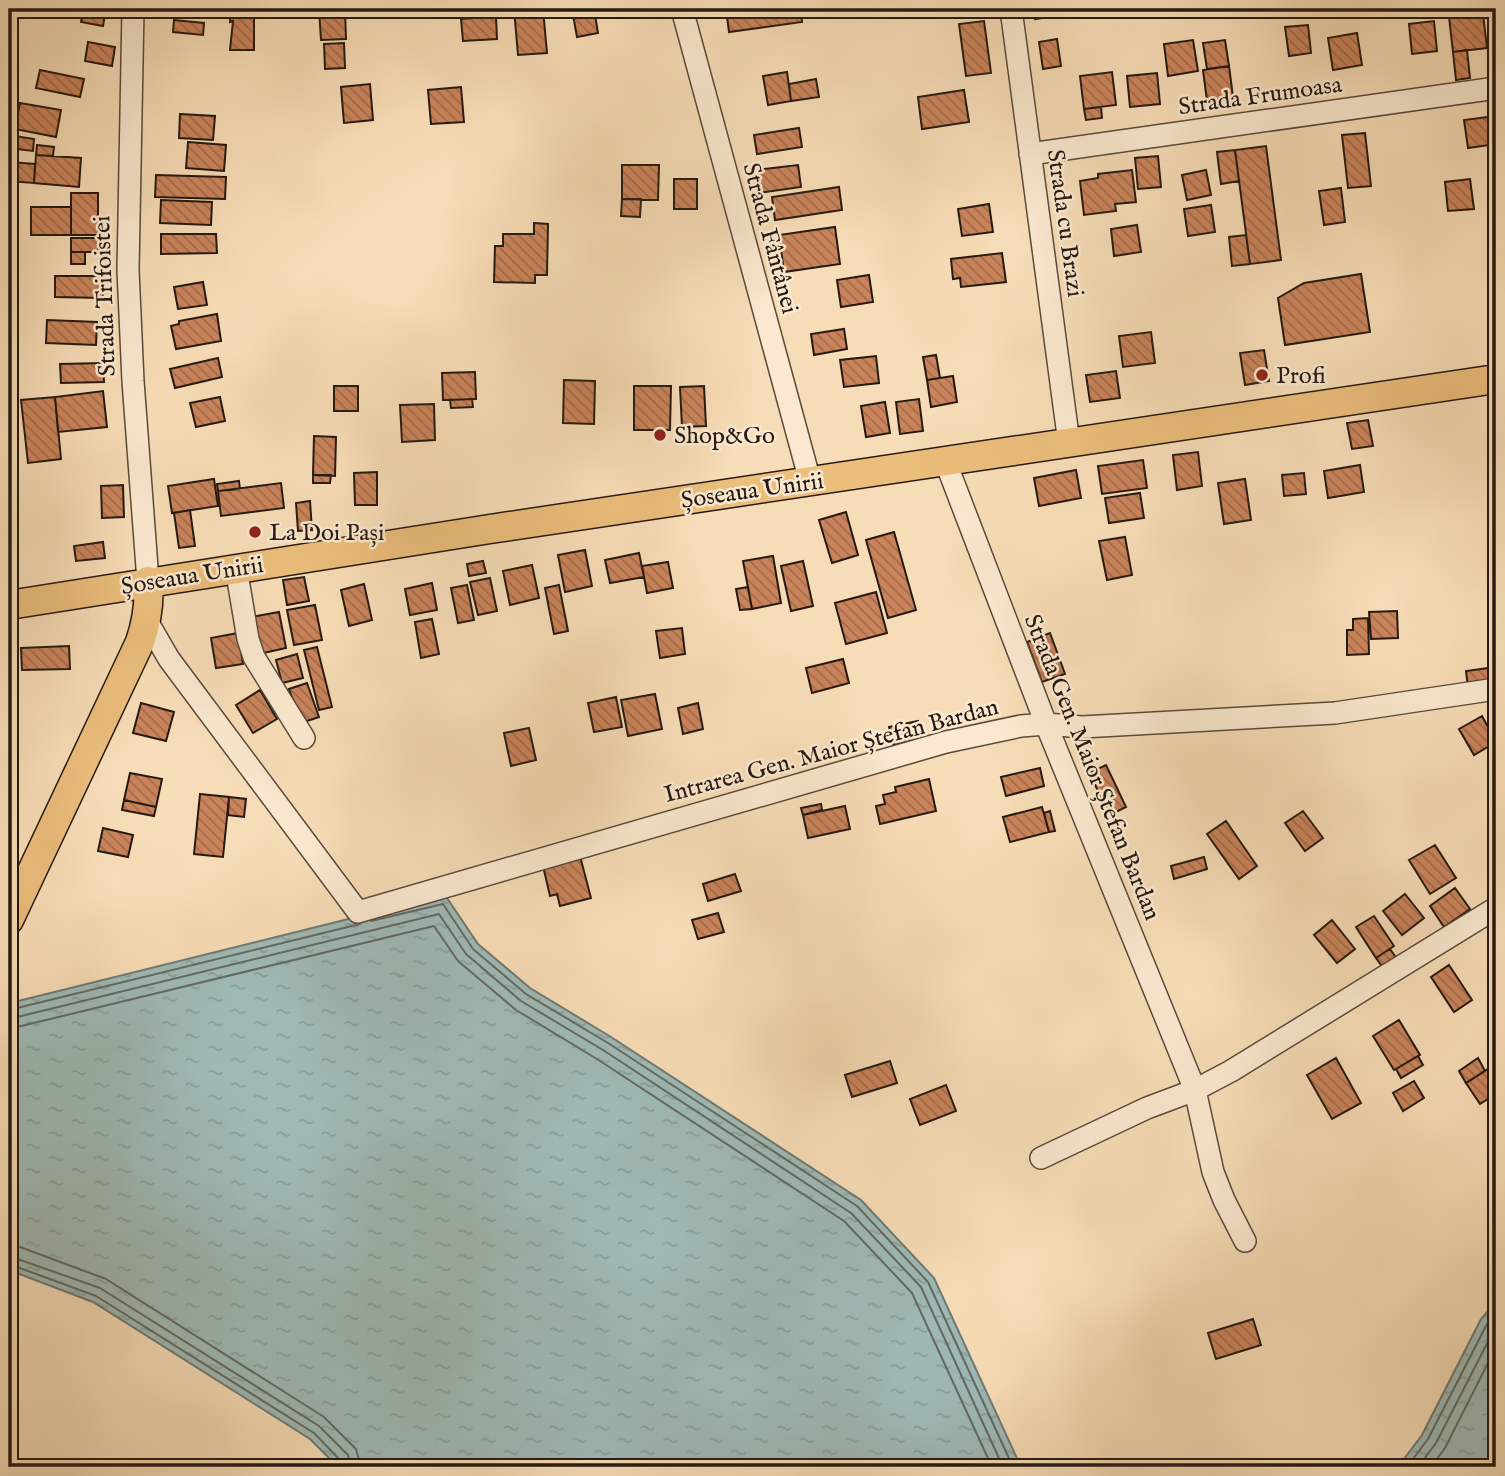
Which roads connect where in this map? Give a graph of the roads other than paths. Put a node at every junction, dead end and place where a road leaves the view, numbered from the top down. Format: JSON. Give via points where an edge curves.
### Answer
{"nodes":[{"id":1,"x":133,"y":9,"type":"edge"},
{"id":2,"x":682,"y":9,"type":"edge"},
{"id":3,"x":1011,"y":9,"type":"edge"},
{"id":4,"x":1496,"y":88,"type":"edge"},
{"id":5,"x":1030,"y":154,"type":"junction"},
{"id":6,"x":1496,"y":379,"type":"edge"},
{"id":7,"x":1069,"y":443,"type":"junction"},
{"id":8,"x":946,"y":463,"type":"junction"},
{"id":9,"x":810,"y":481,"type":"junction"},
{"id":10,"x":236,"y":568,"type":"junction"},
{"id":11,"x":148,"y":581,"type":"junction"},
{"id":12,"x":9,"y":605,"type":"edge"},
{"id":13,"x":147,"y":621,"type":"junction"},
{"id":14,"x":1496,"y":690,"type":"edge"},
{"id":15,"x":1046,"y":723,"type":"junction"},
{"id":16,"x":304,"y":738,"type":"dead end"},
{"id":17,"x":1496,"y":908,"type":"edge"},
{"id":18,"x":9,"y":920,"type":"edge"},
{"id":19,"x":1195,"y":1090,"type":"junction"},
{"id":20,"x":1041,"y":1158,"type":"dead end"},
{"id":21,"x":1245,"y":1241,"type":"dead end"}],
"edges":[{"from":1,"to":11,"type":"street","name":"Strada Trifoistei","via":[[128,270]]},
{"from":2,"to":9,"type":"street","name":"Strada Fântânei"},
{"from":3,"to":5,"type":"street","name":"Strada cu Brazi"},
{"from":4,"to":5,"type":"street","name":"Strada Frumoasa"},
{"from":5,"to":7,"type":"street","name":"Strada cu Brazi"},
{"from":6,"to":7,"type":"main road","name":"Șoseaua Unirii"},
{"from":7,"to":8,"type":"main road","name":"Șoseaua Unirii"},
{"from":8,"to":9,"type":"main road","name":"Șoseaua Unirii"},
{"from":8,"to":15,"type":"street","name":"Strada Gen. Maior Ștefan Bardan"},
{"from":9,"to":10,"type":"main road","name":"Șoseaua Unirii"},
{"from":10,"to":11,"type":"main road","name":"Șoseaua Unirii"},
{"from":10,"to":16,"type":"street","via":[[254,657]]},
{"from":11,"to":12,"type":"main road","name":"Șoseaua Unirii"},
{"from":11,"to":13,"type":"main road"},
{"from":13,"to":15,"type":"street","name":"Intrarea Gen. Maior Ștefan Bardan","via":[[169,659],[358,912],[946,742]]},
{"from":13,"to":18,"type":"main road"},
{"from":14,"to":15,"type":"street","name":"Intrarea Gen. Maior Ștefan Bardan","via":[[1335,713],[1082,727]]},
{"from":15,"to":19,"type":"street","name":"Strada Gen. Maior Ștefan Bardan"},
{"from":17,"to":19,"type":"street"},
{"from":19,"to":20,"type":"street"},
{"from":19,"to":21,"type":"street","name":"Strada Gen. Maior Ștefan Bardan","via":[[1213,1172]]}]}
